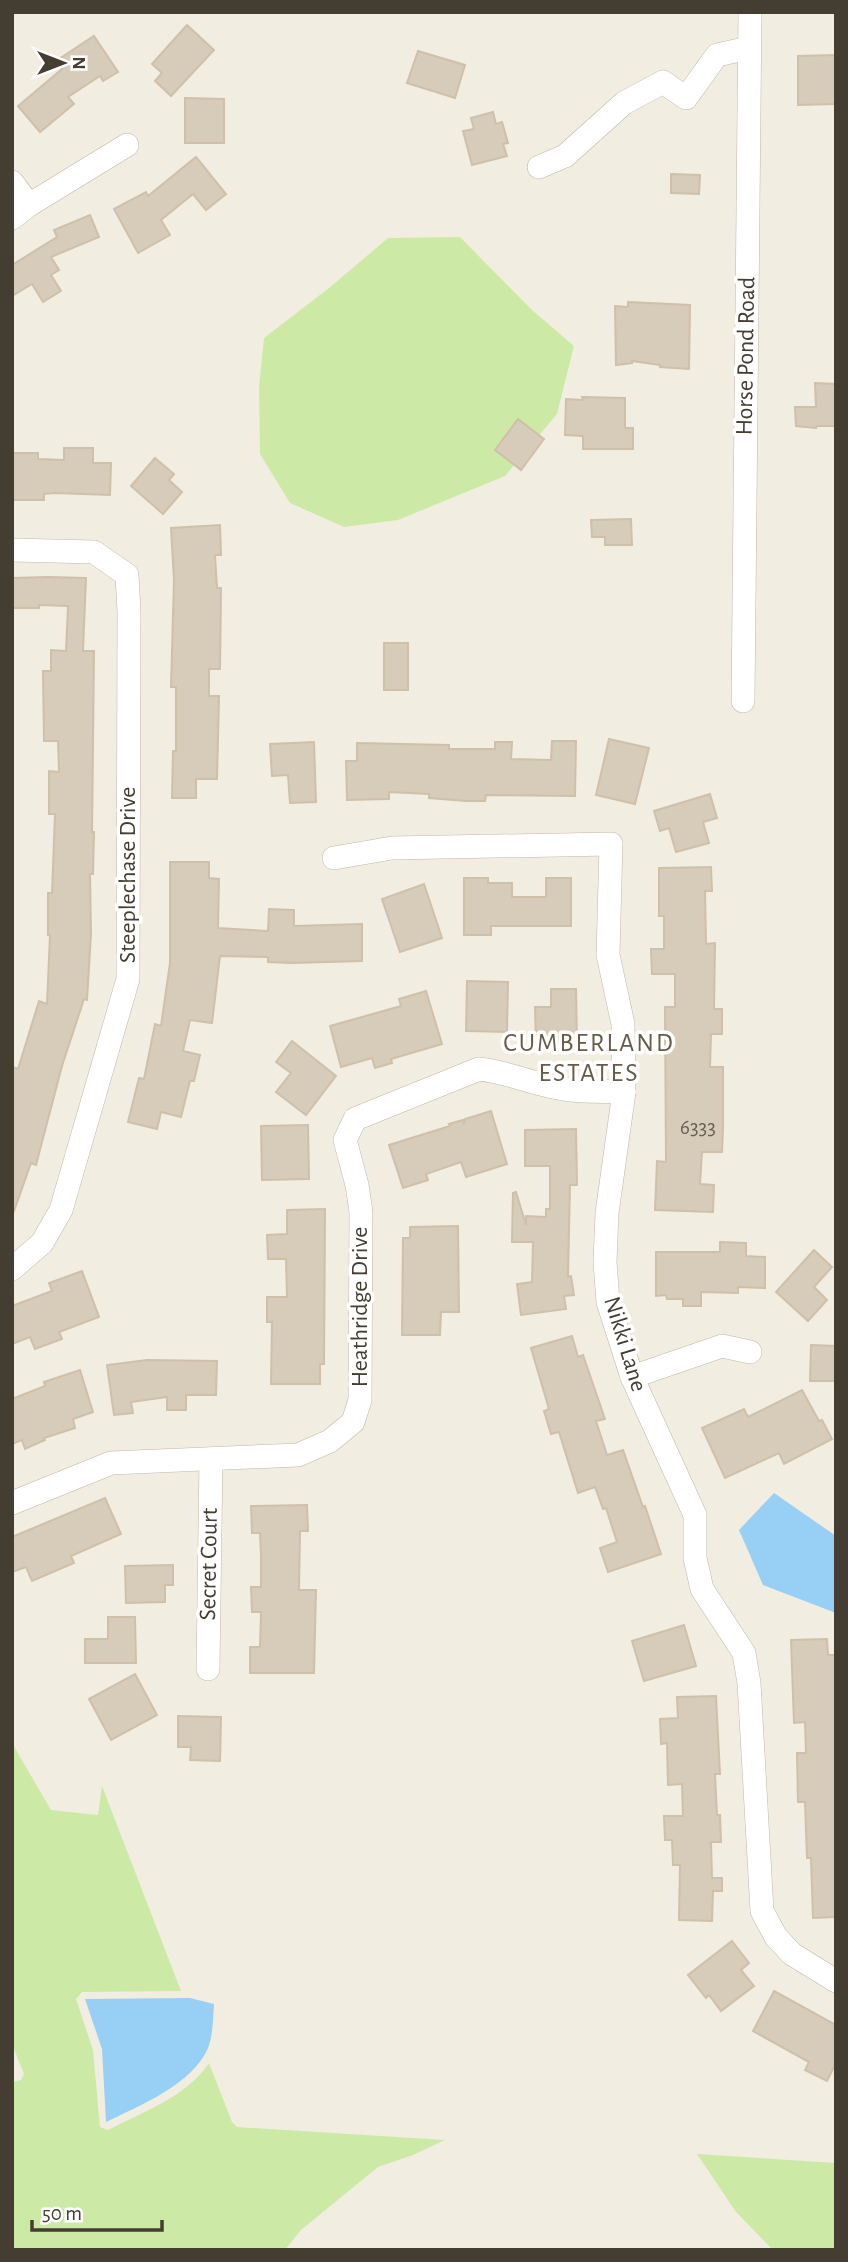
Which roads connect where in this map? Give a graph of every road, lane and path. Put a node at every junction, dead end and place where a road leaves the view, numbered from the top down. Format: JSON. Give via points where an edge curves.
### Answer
{"nodes":[{"id":1,"x":750,"y":12,"type":"edge"},
{"id":2,"x":749,"y":48,"type":"junction"},
{"id":3,"x":127,"y":145,"type":"dead end"},
{"id":4,"x":540,"y":167,"type":"dead end"},
{"id":5,"x":12,"y":182,"type":"edge"},
{"id":6,"x":20,"y":212,"type":"edge"},
{"id":7,"x":12,"y":550,"type":"edge"},
{"id":8,"x":743,"y":701,"type":"dead end"},
{"id":9,"x":334,"y":858,"type":"dead end"},
{"id":10,"x":624,"y":1092,"type":"junction"},
{"id":11,"x":12,"y":1269,"type":"edge"},
{"id":12,"x":750,"y":1352,"type":"dead end"},
{"id":13,"x":632,"y":1377,"type":"junction"},
{"id":14,"x":211,"y":1459,"type":"junction"},
{"id":15,"x":12,"y":1503,"type":"edge"},
{"id":16,"x":208,"y":1669,"type":"dead end"},
{"id":17,"x":836,"y":1981,"type":"edge"}],
"edges":[{"from":1,"to":2,"type":"street","name":"Horse Pond Road"},
{"from":2,"to":4,"type":"street","via":[[717,55],[686,98],[663,82],[643,92],[624,103],[565,156]]},
{"from":2,"to":8,"type":"street","name":"Horse Pond Road"},
{"from":3,"to":6,"type":"street"},
{"from":5,"to":6,"type":"street"},
{"from":7,"to":11,"type":"street","name":"Steeplechase Drive","via":[[94,552],[127,575],[130,612],[128,979],[61,1210],[42,1243]]},
{"from":9,"to":10,"type":"street","name":"Nikki Lane","via":[[391,848],[611,844],[608,955],[623,1024]]},
{"from":10,"to":13,"type":"street","name":"Nikki Lane","via":[[605,1262],[608,1302]]},
{"from":10,"to":14,"type":"street","name":"Heathridge Drive","via":[[565,1089],[479,1069],[355,1119],[345,1140],[361,1212],[360,1400],[353,1422],[330,1441],[298,1455]]},
{"from":12,"to":13,"type":"street","via":[[722,1346]]},
{"from":13,"to":17,"type":"street","name":"Nikki Lane","via":[[695,1515],[695,1558],[702,1589],[744,1653],[762,1911],[792,1954]]},
{"from":14,"to":15,"type":"street","name":"Heathridge Drive","via":[[111,1463]]},
{"from":14,"to":16,"type":"street","name":"Secret Court"}]}
